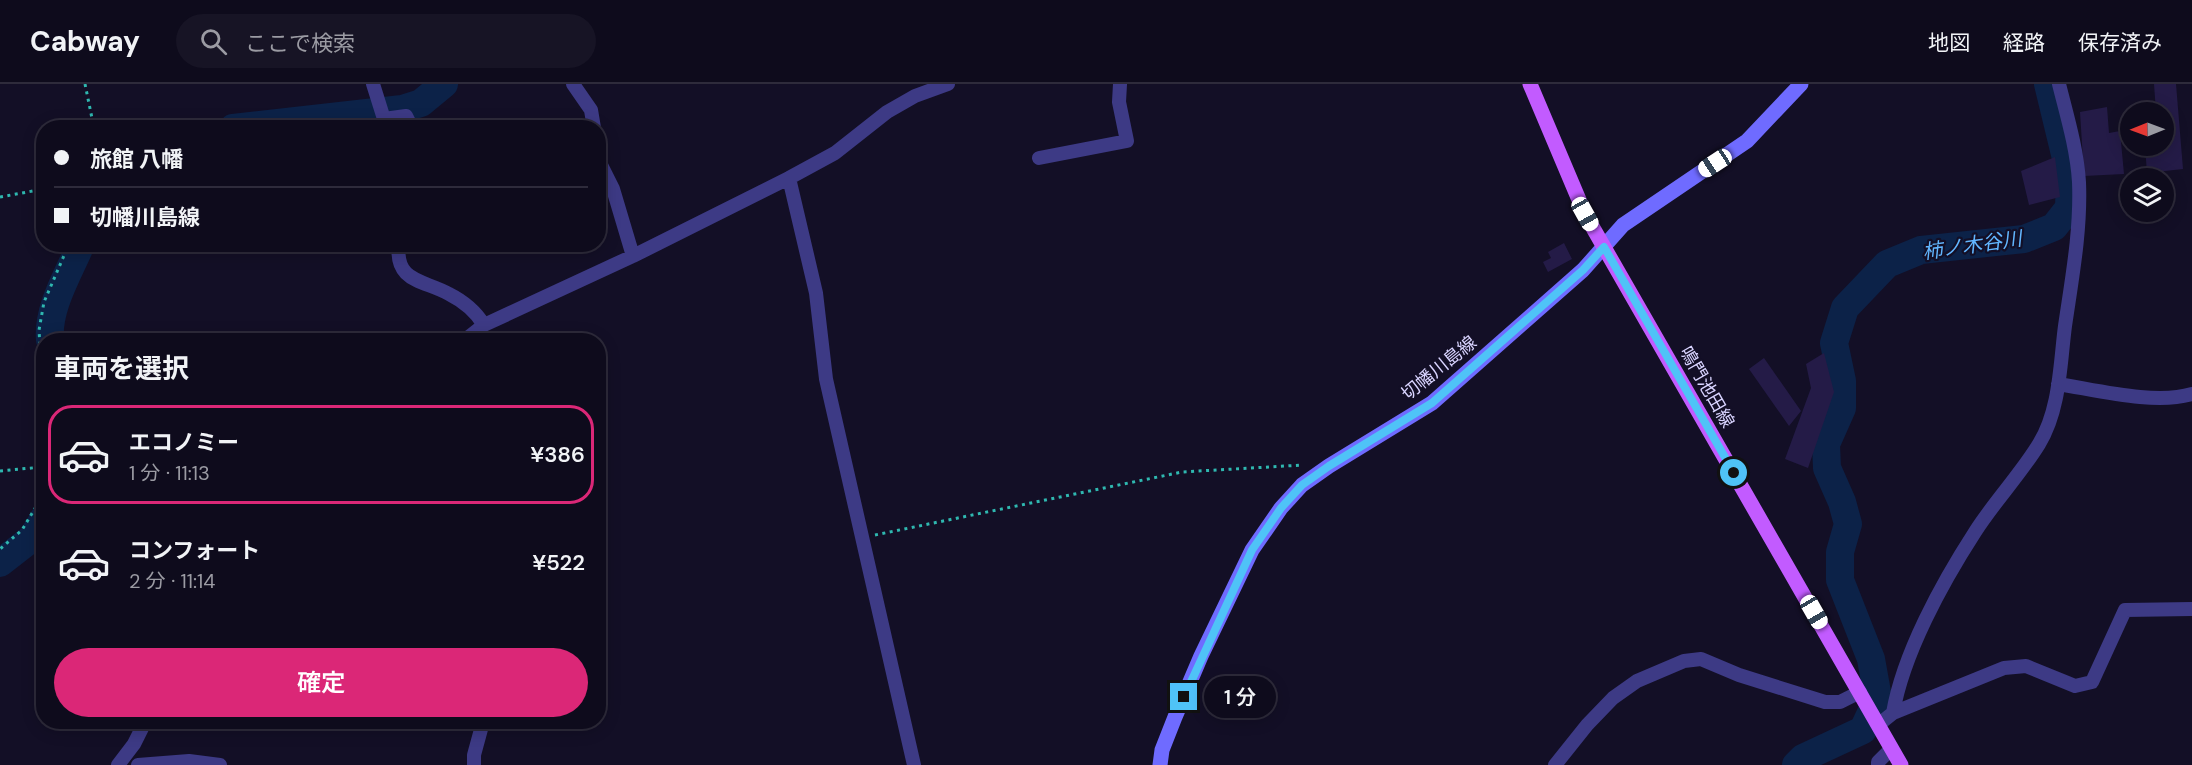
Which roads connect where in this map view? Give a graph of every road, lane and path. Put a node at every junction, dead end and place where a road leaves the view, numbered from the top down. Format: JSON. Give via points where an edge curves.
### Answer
{"nodes":[{"id":1,"x":85,"y":84,"type":"edge"},
{"id":2,"x":373,"y":84,"type":"edge"},
{"id":3,"x":573,"y":84,"type":"edge"},
{"id":4,"x":948,"y":84,"type":"edge"},
{"id":5,"x":1120,"y":84,"type":"edge"},
{"id":6,"x":1530,"y":84,"type":"edge"},
{"id":7,"x":1801,"y":84,"type":"edge"},
{"id":8,"x":2059,"y":84,"type":"edge"},
{"id":9,"x":383,"y":117,"type":"junction"},
{"id":10,"x":92,"y":120,"type":"edge"},
{"id":11,"x":377,"y":120,"type":"edge"},
{"id":12,"x":408,"y":120,"type":"edge"},
{"id":13,"x":593,"y":120,"type":"edge"},
{"id":14,"x":1039,"y":158,"type":"dead end"},
{"id":15,"x":606,"y":175,"type":"edge"},
{"id":16,"x":789,"y":178,"type":"junction"},
{"id":17,"x":36,"y":190,"type":"edge"},
{"id":18,"x":0,"y":197,"type":"edge"},
{"id":19,"x":1604,"y":247,"type":"junction"},
{"id":20,"x":66,"y":252,"type":"edge"},
{"id":21,"x":400,"y":252,"type":"edge"},
{"id":22,"x":633,"y":256,"type":"junction"},
{"id":23,"x":484,"y":325,"type":"junction"},
{"id":24,"x":39,"y":333,"type":"edge"},
{"id":25,"x":474,"y":333,"type":"edge"},
{"id":26,"x":2058,"y":384,"type":"junction"},
{"id":27,"x":2192,"y":394,"type":"edge"},
{"id":28,"x":1329,"y":466,"type":"junction"},
{"id":29,"x":36,"y":468,"type":"edge"},
{"id":30,"x":0,"y":471,"type":"edge"},
{"id":31,"x":36,"y":507,"type":"edge"},
{"id":32,"x":861,"y":538,"type":"junction"},
{"id":33,"x":0,"y":549,"type":"edge"},
{"id":34,"x":2192,"y":609,"type":"edge"},
{"id":35,"x":1862,"y":697,"type":"junction"},
{"id":36,"x":1893,"y":713,"type":"junction"},
{"id":37,"x":1877,"y":723,"type":"junction"},
{"id":38,"x":142,"y":729,"type":"edge"},
{"id":39,"x":481,"y":729,"type":"edge"},
{"id":40,"x":1892,"y":749,"type":"junction"},
{"id":41,"x":118,"y":765,"type":"edge"},
{"id":42,"x":138,"y":765,"type":"edge"},
{"id":43,"x":220,"y":765,"type":"edge"},
{"id":44,"x":474,"y":765,"type":"edge"},
{"id":45,"x":914,"y":765,"type":"edge"},
{"id":46,"x":1160,"y":765,"type":"edge"},
{"id":47,"x":1555,"y":765,"type":"edge"},
{"id":48,"x":1878,"y":765,"type":"edge"},
{"id":49,"x":1901,"y":765,"type":"edge"}],
"edges":[{"from":1,"to":10,"type":"path"},
{"from":2,"to":9,"type":"street"},
{"from":3,"to":13,"type":"street","via":[[591,110]]},
{"from":4,"to":16,"type":"street","via":[[887,112],[835,153]]},
{"from":5,"to":14,"type":"street","via":[[1126,141]]},
{"from":6,"to":19,"type":"main road","name":"鳴門池田線","via":[[1585,214]]},
{"from":7,"to":19,"type":"main road","name":"切幡川島線","via":[[1747,141],[1623,225]]},
{"from":8,"to":26,"type":"street","via":[[2079,180],[2078,230]]},
{"from":9,"to":11,"type":"path"},
{"from":9,"to":12,"type":"street","via":[[406,116]]},
{"from":15,"to":22,"type":"street"},
{"from":16,"to":22,"type":"street"},
{"from":16,"to":32,"type":"street","via":[[816,293],[826,379]]},
{"from":17,"to":18,"type":"path"},
{"from":19,"to":28,"type":"main road","name":"切幡川島線","via":[[1432,403]]},
{"from":19,"to":35,"type":"main road","name":"鳴門池田線"},
{"from":20,"to":24,"type":"path","via":[[44,302]]},
{"from":21,"to":23,"type":"street","via":[[401,268],[407,274],[449,294],[478,315]]},
{"from":22,"to":23,"type":"street"},
{"from":23,"to":25,"type":"street"},
{"from":26,"to":27,"type":"street","via":[[2152,398],[2176,399]]},
{"from":26,"to":36,"type":"street","via":[[2040,444],[1974,532],[1920,631]]},
{"from":28,"to":32,"type":"path","via":[[1182,472]]},
{"from":28,"to":46,"type":"main road","name":"切幡川島線","via":[[1302,485],[1252,550],[1174,717]]},
{"from":29,"to":30,"type":"path"},
{"from":31,"to":33,"type":"path","via":[[22,530]]},
{"from":32,"to":45,"type":"street"},
{"from":34,"to":36,"type":"street","via":[[2125,610],[2092,682],[2075,686],[2026,666],[2004,668]]},
{"from":35,"to":37,"type":"main road","name":"鳴門池田線"},
{"from":35,"to":47,"type":"street","via":[[1825,702],[1701,659],[1684,660],[1637,681],[1613,698]]},
{"from":36,"to":37,"type":"street"},
{"from":37,"to":40,"type":"main road","name":"鳴門池田線"},
{"from":38,"to":41,"type":"street"},
{"from":39,"to":44,"type":"street"},
{"from":40,"to":48,"type":"street"},
{"from":40,"to":49,"type":"main road","name":"鳴門池田線"},
{"from":42,"to":43,"type":"street","via":[[189,761]]}]}
